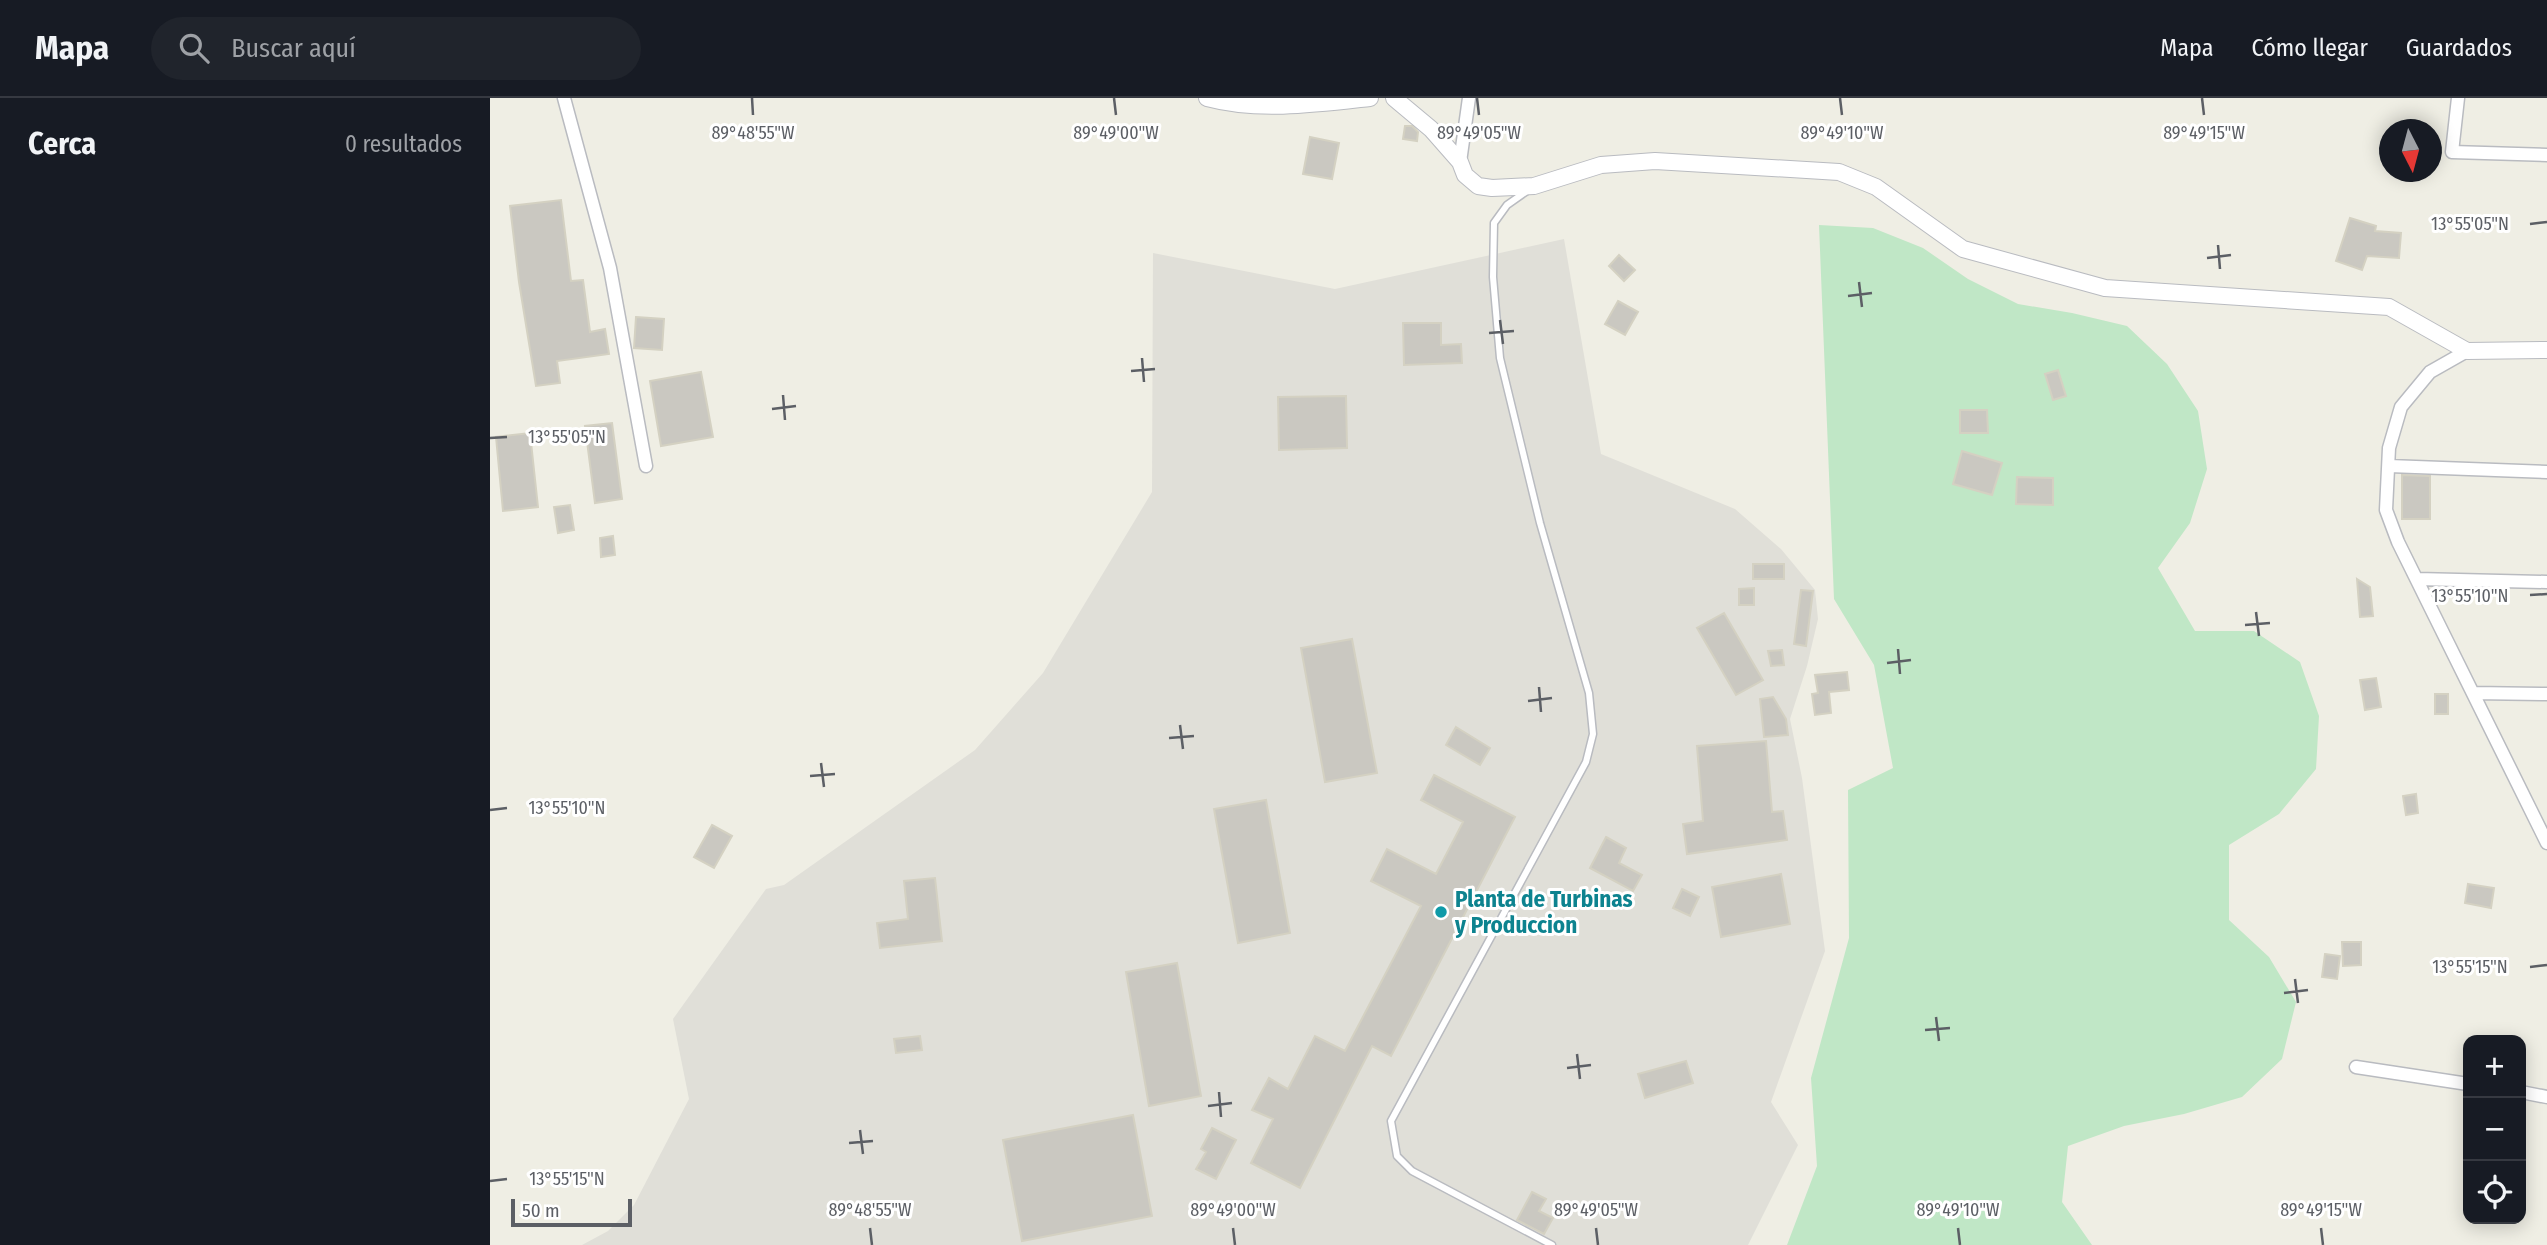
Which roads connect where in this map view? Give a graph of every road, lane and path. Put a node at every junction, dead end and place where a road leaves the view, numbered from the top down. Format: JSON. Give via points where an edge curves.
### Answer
{"nodes":[{"id":1,"x":564,"y":98,"type":"edge"},
{"id":2,"x":1207,"y":98,"type":"edge"},
{"id":3,"x":1370,"y":98,"type":"edge"},
{"id":4,"x":1394,"y":98,"type":"edge"},
{"id":5,"x":1469,"y":98,"type":"edge"},
{"id":6,"x":2458,"y":98,"type":"edge"},
{"id":7,"x":2547,"y":155,"type":"edge"},
{"id":8,"x":1460,"y":162,"type":"junction"},
{"id":9,"x":1534,"y":186,"type":"junction"},
{"id":10,"x":2467,"y":351,"type":"junction"},
{"id":11,"x":2547,"y":351,"type":"edge"},
{"id":12,"x":2389,"y":466,"type":"junction"},
{"id":13,"x":646,"y":467,"type":"dead end"},
{"id":14,"x":2547,"y":472,"type":"edge"},
{"id":15,"x":2417,"y":579,"type":"junction"},
{"id":16,"x":2547,"y":582,"type":"edge"},
{"id":17,"x":2473,"y":694,"type":"junction"},
{"id":18,"x":2547,"y":694,"type":"edge"},
{"id":19,"x":2547,"y":844,"type":"edge"},
{"id":20,"x":2356,"y":1067,"type":"dead end"},
{"id":21,"x":2463,"y":1083,"type":"edge"},
{"id":22,"x":2526,"y":1094,"type":"edge"},
{"id":23,"x":2547,"y":1097,"type":"edge"},
{"id":24,"x":1552,"y":1245,"type":"edge"}],
"edges":[{"from":1,"to":13,"type":"street","via":[[610,268]]},
{"from":2,"to":3,"type":"street","via":[[1225,103],[1309,106]]},
{"from":4,"to":8,"type":"street","via":[[1431,129]]},
{"from":5,"to":8,"type":"street"},
{"from":6,"to":7,"type":"street","via":[[2452,152]]},
{"from":8,"to":9,"type":"street","via":[[1465,175],[1478,186]]},
{"from":9,"to":10,"type":"street","via":[[1601,165],[1654,161],[1839,172],[1876,187],[1963,249],[2105,288],[2389,307]]},
{"from":9,"to":24,"type":"lane","via":[[1507,205],[1494,223],[1500,358],[1539,523],[1589,693],[1593,734],[1586,762],[1391,1121],[1397,1156],[1412,1171]]},
{"from":10,"to":11,"type":"street"},
{"from":10,"to":12,"type":"street","via":[[2430,372],[2401,407],[2389,448]]},
{"from":12,"to":14,"type":"street"},
{"from":12,"to":15,"type":"street","via":[[2386,510]]},
{"from":15,"to":16,"type":"street"},
{"from":15,"to":17,"type":"street"},
{"from":17,"to":18,"type":"street"},
{"from":17,"to":19,"type":"street"},
{"from":20,"to":21,"type":"street"},
{"from":22,"to":23,"type":"street"}]}
